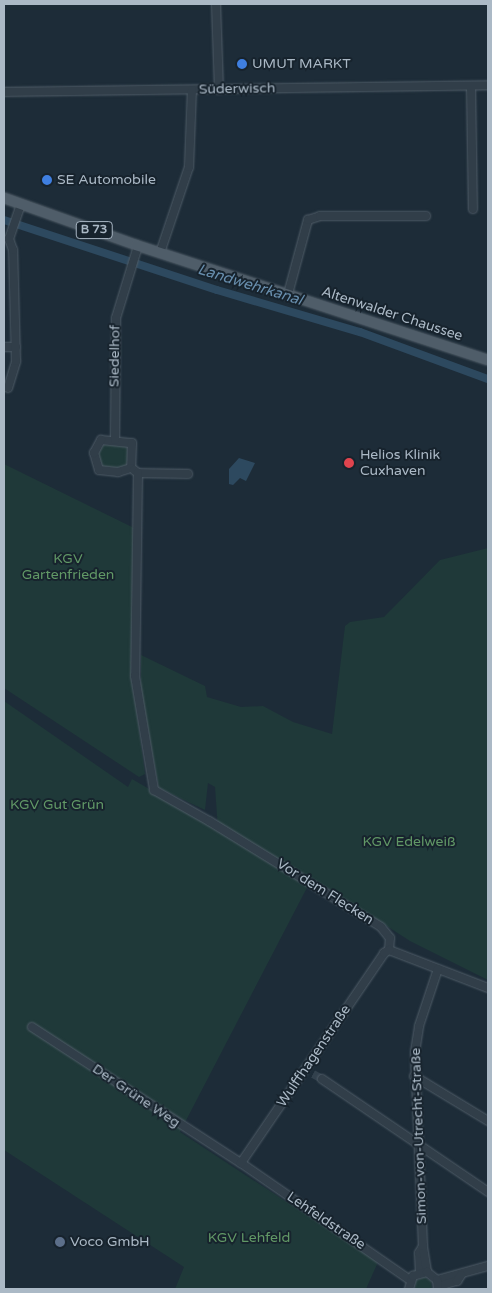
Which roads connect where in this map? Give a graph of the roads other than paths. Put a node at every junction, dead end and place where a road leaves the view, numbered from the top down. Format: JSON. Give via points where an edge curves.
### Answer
{"nodes":[{"id":1,"x":216,"y":4,"type":"edge"},
{"id":2,"x":471,"y":86,"type":"junction"},
{"id":3,"x":488,"y":86,"type":"edge"},
{"id":4,"x":192,"y":90,"type":"junction"},
{"id":5,"x":219,"y":90,"type":"junction"},
{"id":6,"x":4,"y":92,"type":"edge"},
{"id":7,"x":4,"y":198,"type":"edge"},
{"id":8,"x":21,"y":204,"type":"junction"},
{"id":9,"x":474,"y":209,"type":"dead end"},
{"id":10,"x":426,"y":216,"type":"dead end"},
{"id":11,"x":138,"y":246,"type":"junction"},
{"id":12,"x":160,"y":252,"type":"junction"},
{"id":13,"x":288,"y":294,"type":"junction"},
{"id":14,"x":4,"y":347,"type":"edge"},
{"id":15,"x":16,"y":347,"type":"junction"},
{"id":16,"x":488,"y":360,"type":"edge"},
{"id":17,"x":8,"y":388,"type":"dead end"},
{"id":18,"x":115,"y":440,"type":"junction"},
{"id":19,"x":131,"y":468,"type":"junction"},
{"id":20,"x":138,"y":473,"type":"junction"},
{"id":21,"x":188,"y":474,"type":"dead end"},
{"id":22,"x":389,"y":950,"type":"junction"},
{"id":23,"x":438,"y":969,"type":"junction"},
{"id":24,"x":488,"y":988,"type":"edge"},
{"id":25,"x":32,"y":1028,"type":"dead end"},
{"id":26,"x":306,"y":1068,"type":"junction"},
{"id":27,"x":313,"y":1074,"type":"tunnel mouth"},
{"id":28,"x":414,"y":1076,"type":"junction"},
{"id":29,"x":322,"y":1080,"type":"tunnel mouth"},
{"id":30,"x":488,"y":1121,"type":"edge"},
{"id":31,"x":419,"y":1147,"type":"junction"},
{"id":32,"x":242,"y":1163,"type":"junction"},
{"id":33,"x":488,"y":1192,"type":"edge"},
{"id":34,"x":488,"y":1266,"type":"edge"},
{"id":35,"x":424,"y":1272,"type":"junction"},
{"id":36,"x":410,"y":1280,"type":"junction"},
{"id":37,"x":438,"y":1285,"type":"edge"},
{"id":38,"x":409,"y":1289,"type":"edge"}],
"edges":[{"from":1,"to":5,"type":"street"},
{"from":2,"to":3,"type":"street","name":"Süderwisch"},
{"from":2,"to":5,"type":"street","name":"Süderwisch"},
{"from":2,"to":9,"type":"street"},
{"from":4,"to":5,"type":"street","name":"Süderwisch"},
{"from":4,"to":6,"type":"street","name":"Süderwisch"},
{"from":4,"to":12,"type":"street","via":[[189,167]]},
{"from":7,"to":8,"type":"main road","name":"Altenwalder Chaussee","number":"B 73"},
{"from":8,"to":11,"type":"main road","name":"Altenwalder Chaussee","number":"B 73"},
{"from":8,"to":15,"type":"street","via":[[10,239]]},
{"from":10,"to":13,"type":"street","via":[[320,216],[308,220]]},
{"from":11,"to":12,"type":"main road","name":"Altenwalder Chaussee","number":"B 73"},
{"from":11,"to":18,"type":"street","name":"Siedelhof","via":[[116,318]]},
{"from":12,"to":13,"type":"main road","name":"Altenwalder Chaussee","number":"B 73"},
{"from":13,"to":16,"type":"main road","name":"Altenwalder Chaussee","number":"B 73"},
{"from":14,"to":15,"type":"street"},
{"from":15,"to":17,"type":"street","via":[[16,361]]},
{"from":18,"to":19,"type":"street","via":[[132,443]]},
{"from":18,"to":19,"type":"street","via":[[97,443],[94,453],[96,465],[105,471]]},
{"from":19,"to":20,"type":"street"},
{"from":20,"to":21,"type":"street"},
{"from":20,"to":22,"type":"street","name":"Vor dem Flecken","via":[[135,676],[154,790],[209,820],[381,927],[390,938]]},
{"from":22,"to":23,"type":"street"},
{"from":22,"to":26,"type":"street","name":"Wulffhagenstraße"},
{"from":23,"to":24,"type":"street"},
{"from":23,"to":28,"type":"street","name":"Simon-von-Utrecht-Straße","via":[[416,1038]]},
{"from":25,"to":32,"type":"street","name":"Der Grüne Weg"},
{"from":26,"to":27,"type":"street"},
{"from":26,"to":32,"type":"street","name":"Wulffhagenstraße"},
{"from":28,"to":30,"type":"street"},
{"from":28,"to":31,"type":"street","name":"Simon-von-Utrecht-Straße"},
{"from":29,"to":31,"type":"street"},
{"from":31,"to":33,"type":"street"},
{"from":31,"to":35,"type":"street","name":"Simon-von-Utrecht-Straße"},
{"from":32,"to":36,"type":"street","name":"Lehfeldstraße"},
{"from":34,"to":37,"type":"street","via":[[455,1274]]},
{"from":35,"to":36,"type":"street"},
{"from":35,"to":37,"type":"street"},
{"from":36,"to":38,"type":"street"}]}
